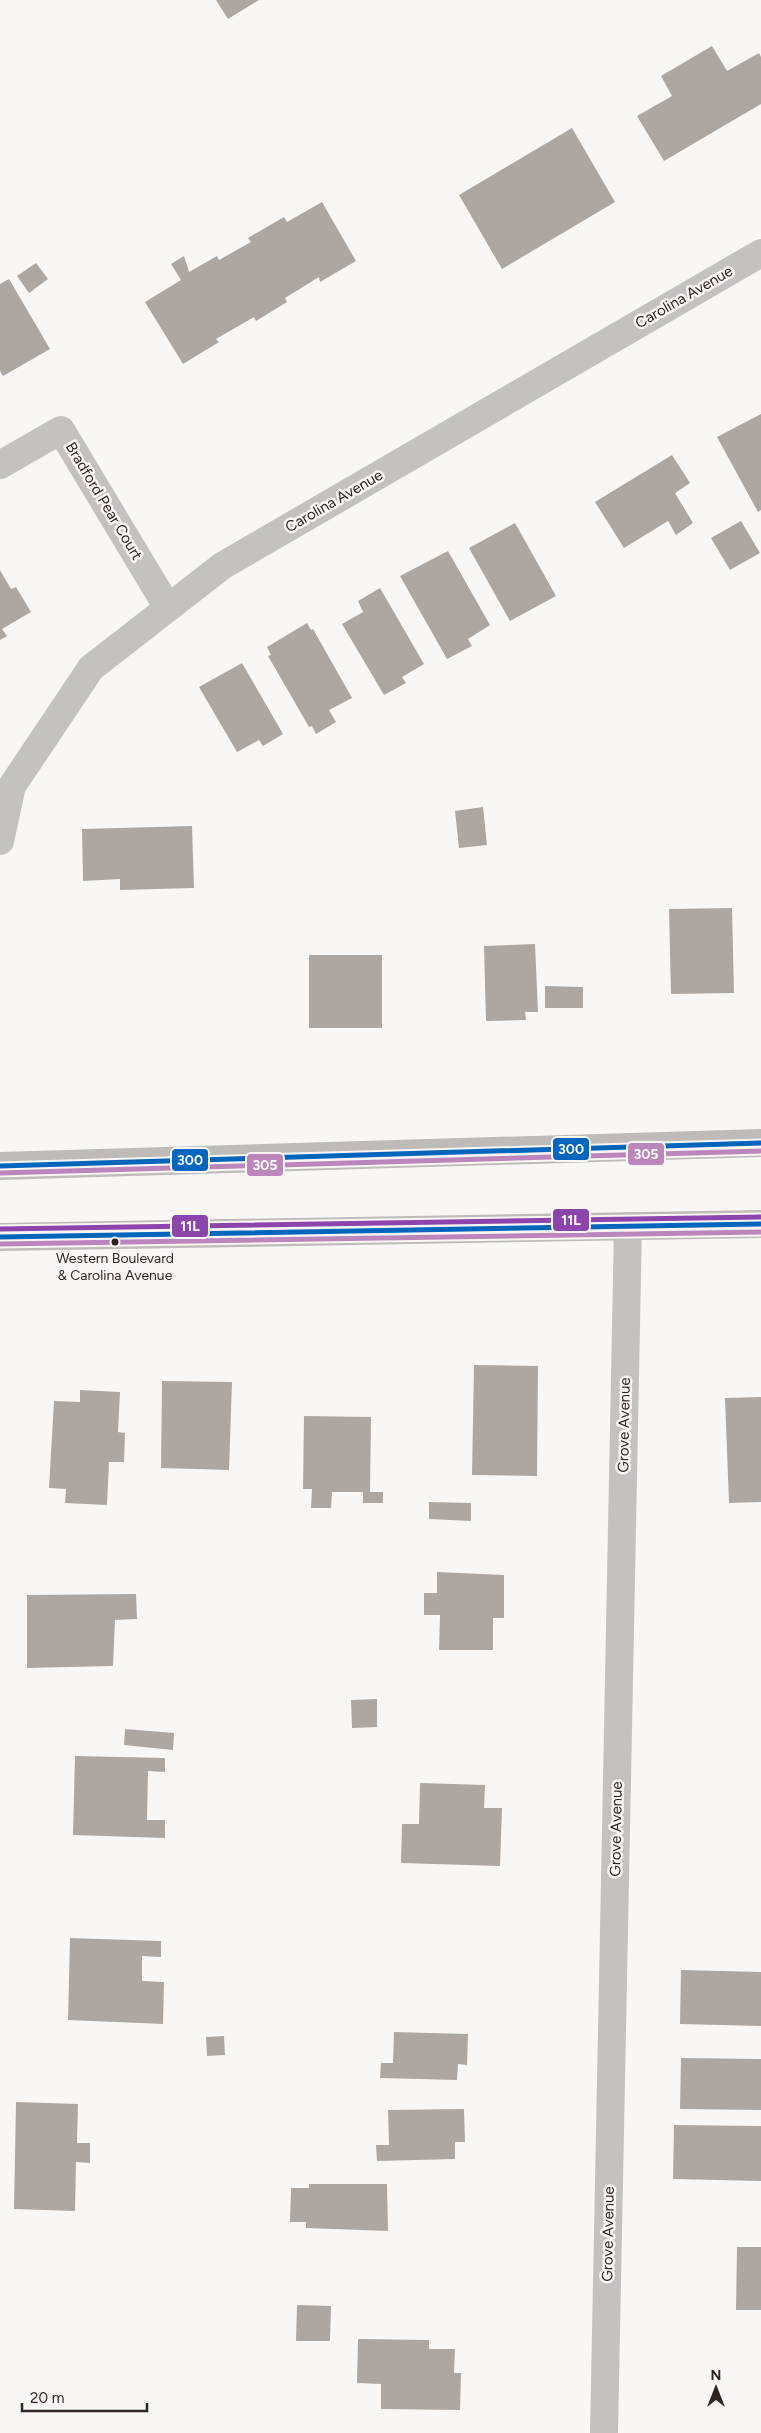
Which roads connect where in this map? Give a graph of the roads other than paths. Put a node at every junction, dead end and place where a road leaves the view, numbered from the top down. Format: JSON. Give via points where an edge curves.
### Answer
{"nodes":[{"id":1,"x":761,"y":253,"type":"edge"},
{"id":2,"x":0,"y":465,"type":"edge"},
{"id":3,"x":168,"y":608,"type":"junction"},
{"id":4,"x":0,"y":841,"type":"edge"},
{"id":5,"x":761,"y":1143,"type":"edge"},
{"id":6,"x":0,"y":1166,"type":"edge"},
{"id":7,"x":761,"y":1224,"type":"edge"},
{"id":8,"x":628,"y":1226,"type":"junction"},
{"id":9,"x":0,"y":1237,"type":"edge"},
{"id":10,"x":604,"y":2433,"type":"edge"}],
"edges":[{"from":1,"to":3,"type":"street","name":"Carolina Avenue","via":[[222,566]]},
{"from":2,"to":3,"type":"street","name":"Bradford Pear Court","via":[[61,430]]},
{"from":3,"to":4,"type":"street","name":"Carolina Avenue","via":[[91,668],[12,786]]},
{"from":5,"to":6,"type":"main road"},
{"from":7,"to":8,"type":"main road"},
{"from":8,"to":9,"type":"main road"},
{"from":8,"to":10,"type":"street","name":"Grove Avenue"}]}
